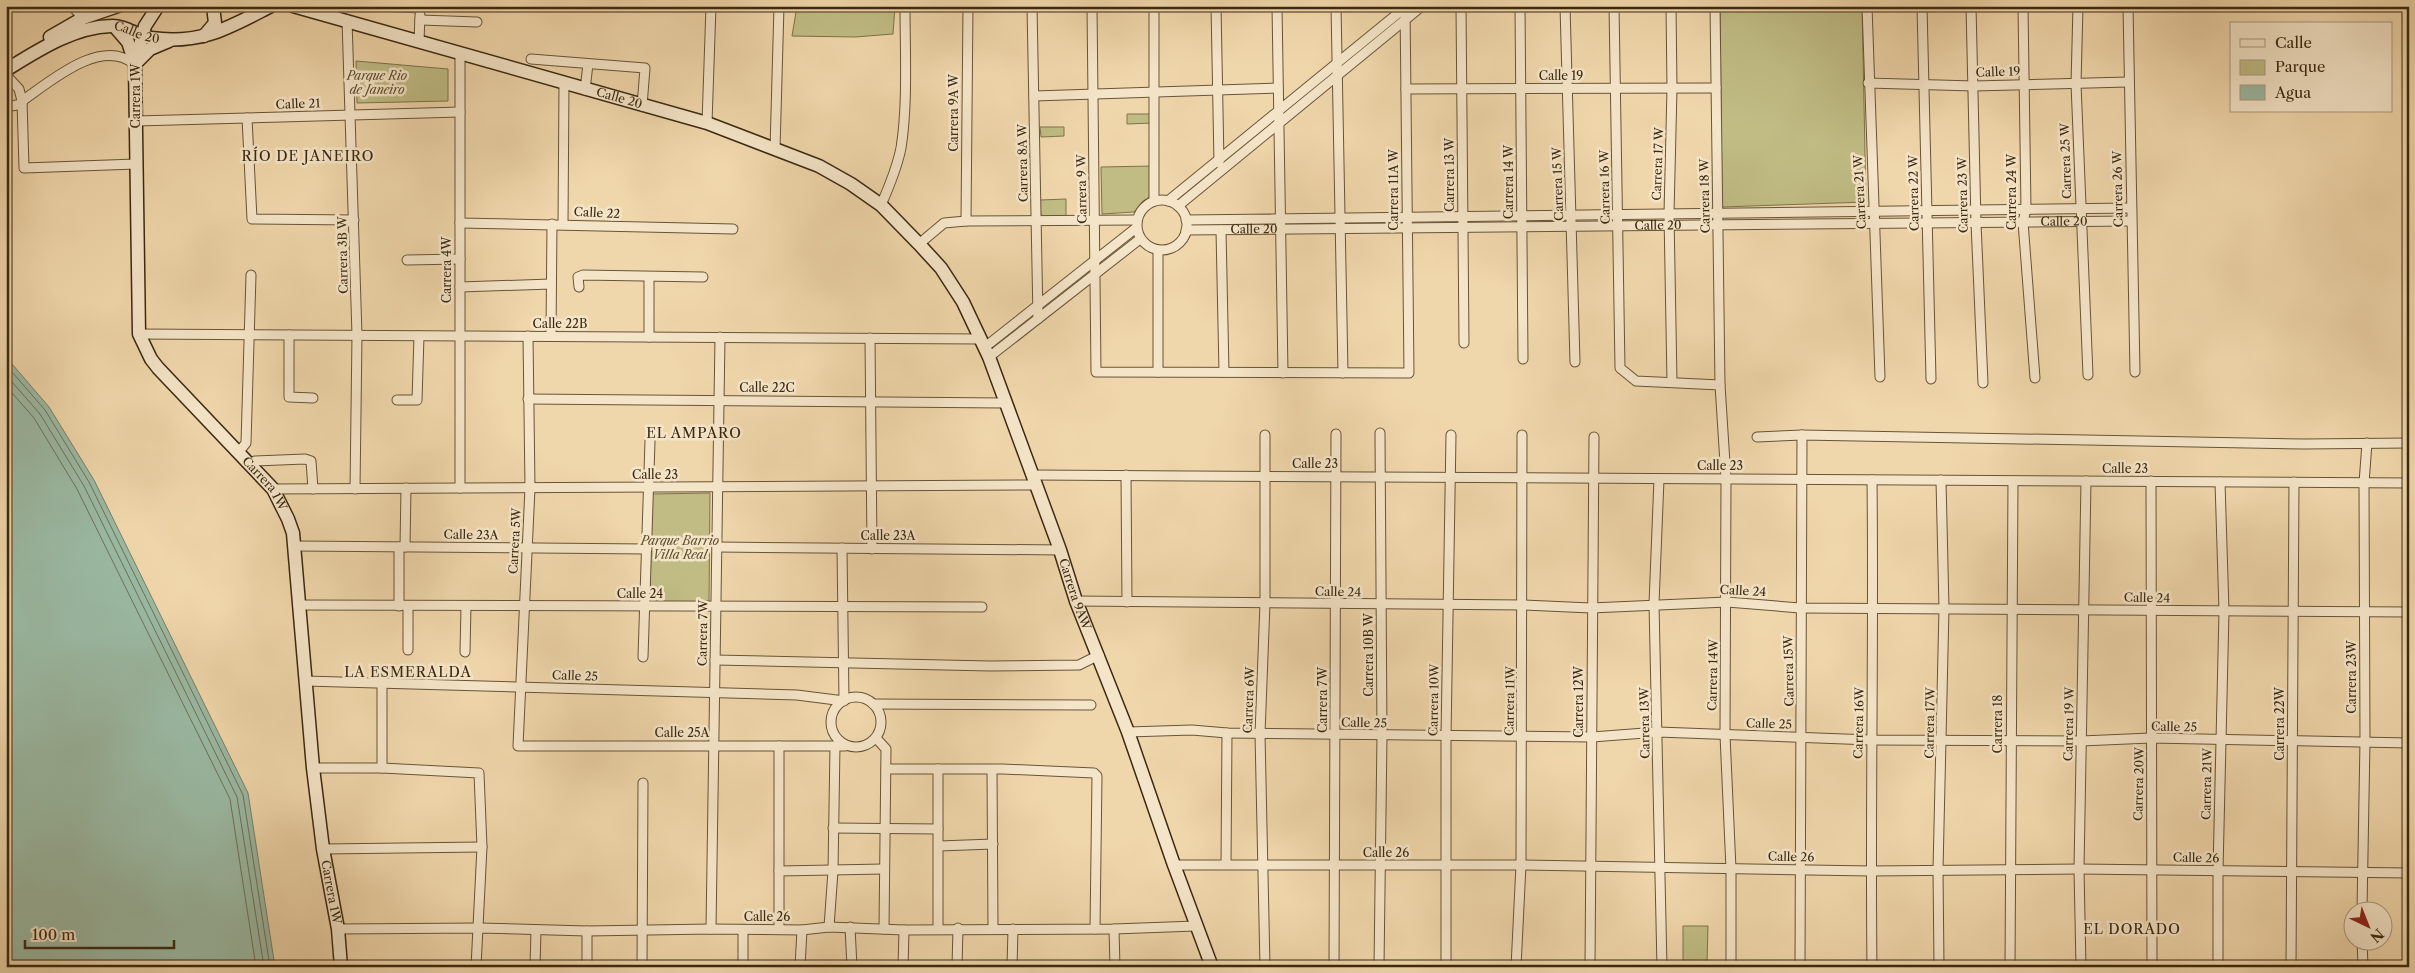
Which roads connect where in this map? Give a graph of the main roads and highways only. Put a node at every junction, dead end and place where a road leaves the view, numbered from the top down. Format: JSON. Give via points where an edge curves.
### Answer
{"nodes":[{"id":1,"x":118,"y":6,"type":"edge"},
{"id":2,"x":158,"y":6,"type":"edge"},
{"id":3,"x":213,"y":6,"type":"edge"},
{"id":4,"x":271,"y":6,"type":"edge"},
{"id":5,"x":293,"y":6,"type":"edge"},
{"id":6,"x":113,"y":25,"type":"junction"},
{"id":7,"x":142,"y":36,"type":"junction"},
{"id":8,"x":202,"y":38,"type":"junction"},
{"id":9,"x":170,"y":40,"type":"junction"},
{"id":10,"x":135,"y":64,"type":"junction"},
{"id":11,"x":6,"y":70,"type":"edge"},
{"id":12,"x":941,"y":268,"type":"joint"},
{"id":13,"x":341,"y":967,"type":"edge"},
{"id":14,"x":1212,"y":967,"type":"edge"}],
"edges":[{"from":1,"to":11,"type":"main road","name":"Calle 20","via":[[82,18],[40,42]]},
{"from":2,"to":7,"type":"main road","name":"Carrera 1W"},
{"from":3,"to":8,"type":"main road","via":[[214,23]]},
{"from":4,"to":8,"type":"main road","name":"Calle 20"},
{"from":5,"to":12,"type":"main road","name":"Calle 20","via":[[707,123],[819,166],[881,205]]},
{"from":6,"to":7,"type":"main road","name":"Calle 20"},
{"from":6,"to":10,"type":"main road","via":[[128,42]]},
{"from":6,"to":11,"type":"main road","name":"Calle 20","via":[[57,41]]},
{"from":7,"to":9,"type":"main road","name":"Calle 20"},
{"from":7,"to":10,"type":"main road","name":"Carrera 1W"},
{"from":8,"to":9,"type":"main road","name":"Calle 20"},
{"from":9,"to":10,"type":"main road","via":[[150,48]]},
{"from":10,"to":13,"type":"main road","name":"Carrera 1W","via":[[139,334],[158,368],[273,489],[288,519],[295,546],[313,768]]},
{"from":12,"to":14,"type":"main road","name":"Carrera 9AW","via":[[963,302],[985,348]]}]}
